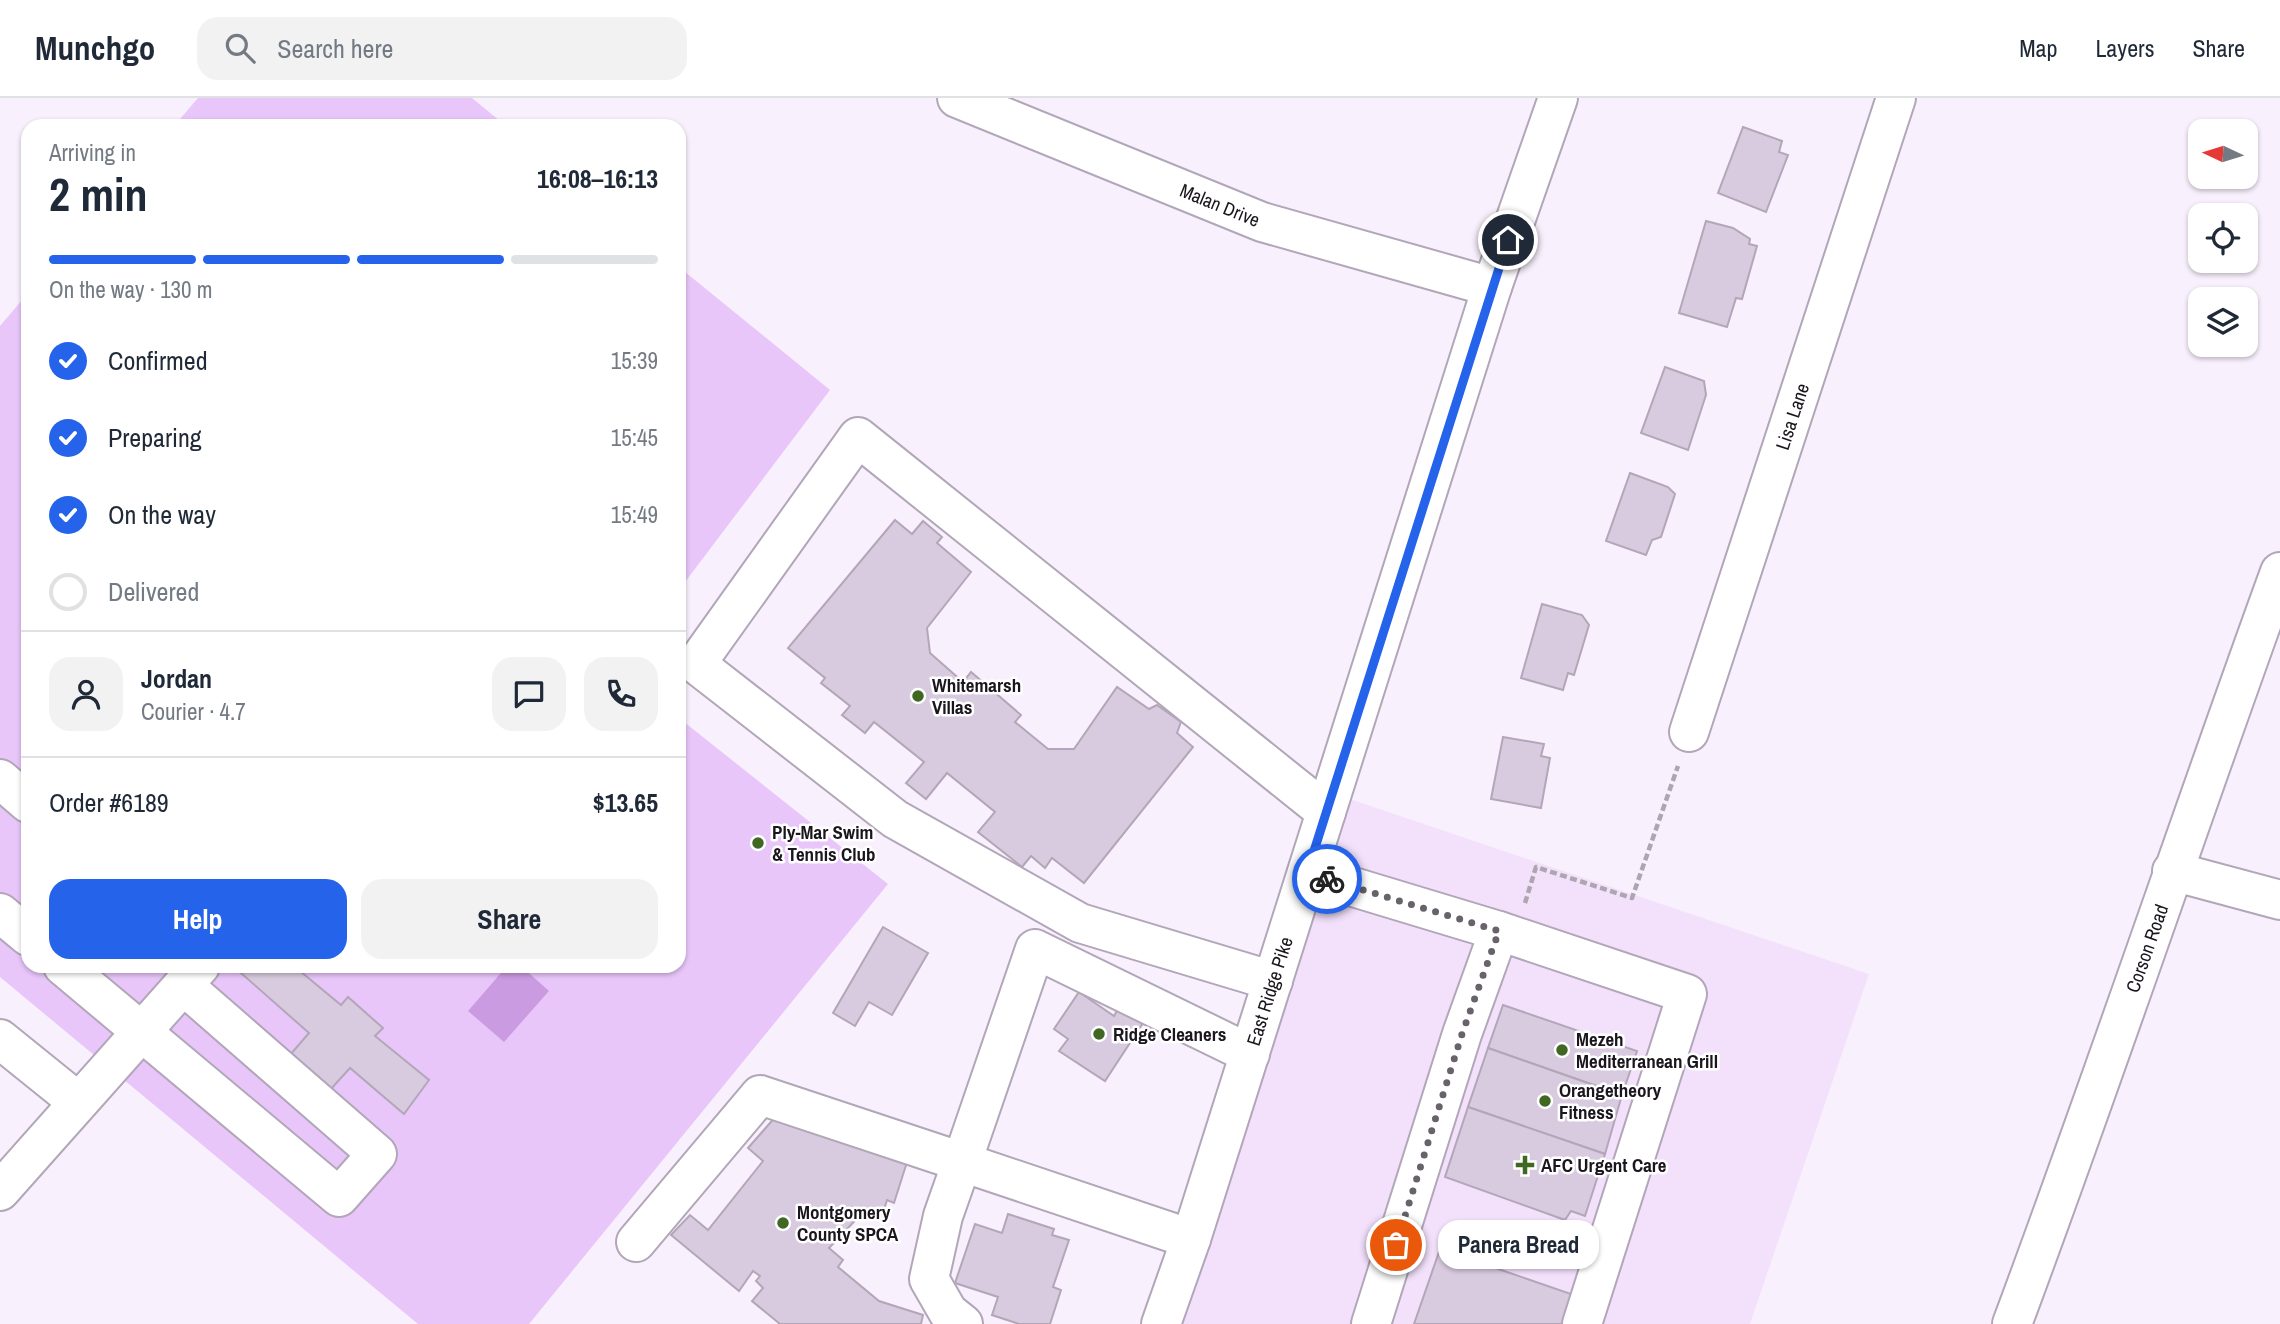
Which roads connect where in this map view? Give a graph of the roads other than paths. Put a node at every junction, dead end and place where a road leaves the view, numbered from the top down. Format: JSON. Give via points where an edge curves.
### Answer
{"nodes":[{"id":1,"x":957,"y":98,"type":"edge"},
{"id":2,"x":1558,"y":98,"type":"edge"},
{"id":3,"x":1896,"y":98,"type":"edge"},
{"id":4,"x":1492,"y":287,"type":"junction"},
{"id":5,"x":2280,"y":572,"type":"edge"},
{"id":6,"x":1689,"y":732,"type":"road end"},
{"id":7,"x":0,"y":779,"type":"edge"},
{"id":8,"x":21,"y":797,"type":"edge"},
{"id":9,"x":1326,"y":812,"type":"junction"},
{"id":10,"x":2172,"y":871,"type":"junction"},
{"id":11,"x":1307,"y":873,"type":"junction"},
{"id":12,"x":2280,"y":900,"type":"edge"},
{"id":13,"x":0,"y":913,"type":"edge"},
{"id":14,"x":21,"y":930,"type":"edge"},
{"id":15,"x":1508,"y":934,"type":"junction"},
{"id":16,"x":71,"y":973,"type":"edge"},
{"id":17,"x":191,"y":975,"type":"edge"},
{"id":18,"x":1273,"y":981,"type":"junction"},
{"id":19,"x":141,"y":1031,"type":"junction"},
{"id":20,"x":0,"y":1039,"type":"edge"},
{"id":21,"x":1250,"y":1054,"type":"junction"},
{"id":22,"x":78,"y":1102,"type":"junction"},
{"id":23,"x":962,"y":1162,"type":"junction"},
{"id":24,"x":5,"y":1175,"type":"edge"},
{"id":25,"x":1191,"y":1239,"type":"junction"},
{"id":26,"x":636,"y":1242,"type":"dead end"},
{"id":27,"x":963,"y":1324,"type":"edge"},
{"id":28,"x":1161,"y":1324,"type":"edge"},
{"id":29,"x":1371,"y":1324,"type":"edge"},
{"id":30,"x":1582,"y":1324,"type":"edge"},
{"id":31,"x":2012,"y":1324,"type":"edge"}],
"edges":[{"from":1,"to":4,"type":"street","name":"Malan Drive","via":[[1262,222]]},
{"from":2,"to":4,"type":"street","name":"East Ridge Pike"},
{"from":3,"to":6,"type":"street","name":"Lisa Lane"},
{"from":4,"to":9,"type":"street","name":"East Ridge Pike"},
{"from":5,"to":10,"type":"street","name":"Corson Road"},
{"from":7,"to":8,"type":"street"},
{"from":9,"to":11,"type":"street","name":"East Ridge Pike"},
{"from":9,"to":18,"type":"street","via":[[858,437],[696,664],[895,819],[1080,923]]},
{"from":10,"to":12,"type":"street"},
{"from":10,"to":31,"type":"street","name":"Corson Road","via":[[2093,1108]]},
{"from":11,"to":15,"type":"street"},
{"from":11,"to":18,"type":"street","name":"East Ridge Pike"},
{"from":13,"to":14,"type":"street"},
{"from":15,"to":29,"type":"street","via":[[1462,1034]]},
{"from":15,"to":30,"type":"street","via":[[1687,994]]},
{"from":16,"to":19,"type":"street"},
{"from":17,"to":19,"type":"street"},
{"from":17,"to":19,"type":"street","via":[[377,1154],[339,1197]]},
{"from":18,"to":21,"type":"street","name":"East Ridge Pike"},
{"from":19,"to":22,"type":"street"},
{"from":20,"to":22,"type":"street"},
{"from":21,"to":23,"type":"street","via":[[1035,949]]},
{"from":21,"to":25,"type":"street","name":"East Ridge Pike"},
{"from":22,"to":24,"type":"street"},
{"from":23,"to":25,"type":"street"},
{"from":23,"to":26,"type":"street","via":[[760,1095]]},
{"from":23,"to":27,"type":"street","via":[[943,1216],[929,1279],[948,1312]]},
{"from":25,"to":28,"type":"street","name":"East Ridge Pike"}]}
